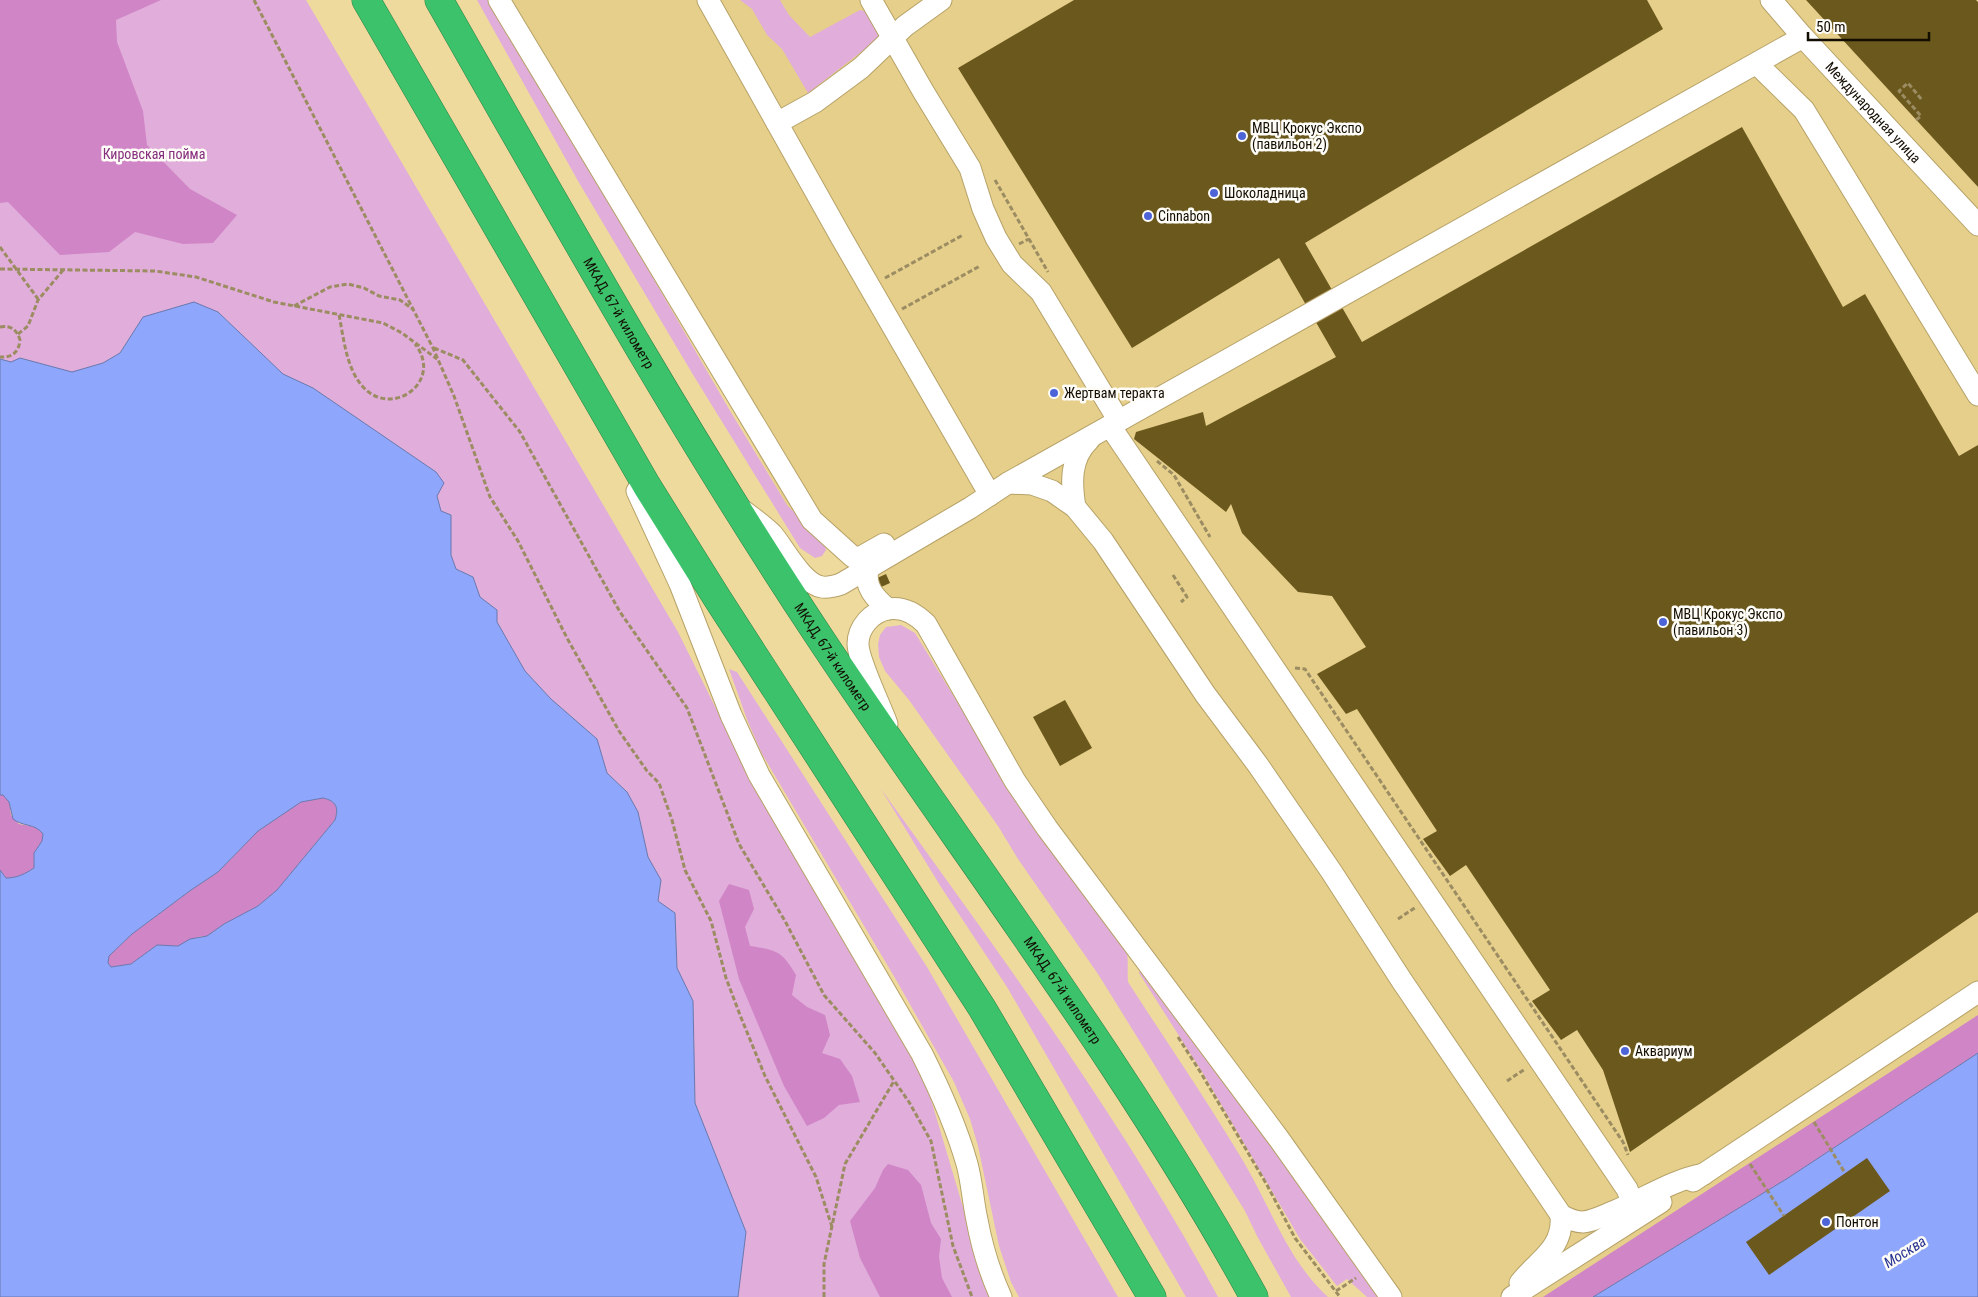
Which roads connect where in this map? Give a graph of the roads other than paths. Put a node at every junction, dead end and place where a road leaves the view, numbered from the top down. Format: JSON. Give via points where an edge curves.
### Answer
{"nodes":[{"id":1,"x":366,"y":0,"type":"edge"},
{"id":2,"x":439,"y":0,"type":"edge"},
{"id":3,"x":499,"y":0,"type":"edge"},
{"id":4,"x":708,"y":0,"type":"edge"},
{"id":5,"x":871,"y":0,"type":"edge"},
{"id":6,"x":941,"y":0,"type":"edge"},
{"id":7,"x":1771,"y":0,"type":"edge"},
{"id":8,"x":893,"y":38,"type":"junction"},
{"id":9,"x":1803,"y":38,"type":"junction"},
{"id":10,"x":1757,"y":64,"type":"junction"},
{"id":11,"x":777,"y":123,"type":"junction"},
{"id":12,"x":1978,"y":225,"type":"edge"},
{"id":13,"x":575,"y":362,"type":"junction"},
{"id":14,"x":1978,"y":394,"type":"edge"},
{"id":15,"x":1108,"y":427,"type":"junction"},
{"id":16,"x":1008,"y":483,"type":"junction"},
{"id":17,"x":990,"y":495,"type":"junction"},
{"id":18,"x":735,"y":504,"type":"junction"},
{"id":19,"x":970,"y":508,"type":"junction"},
{"id":20,"x":1075,"y":508,"type":"junction"},
{"id":21,"x":847,"y":554,"type":"junction"},
{"id":22,"x":792,"y":560,"type":"junction"},
{"id":23,"x":868,"y":570,"type":"junction"},
{"id":24,"x":888,"y":609,"type":"junction"},
{"id":25,"x":897,"y":750,"type":"junction"},
{"id":26,"x":1978,"y":992,"type":"edge"},
{"id":27,"x":1704,"y":1174,"type":"junction"},
{"id":28,"x":1633,"y":1204,"type":"junction"},
{"id":29,"x":1561,"y":1215,"type":"junction"},
{"id":30,"x":1001,"y":1297,"type":"edge"},
{"id":31,"x":1152,"y":1297,"type":"edge"},
{"id":32,"x":1254,"y":1297,"type":"edge"},
{"id":33,"x":1391,"y":1297,"type":"edge"},
{"id":34,"x":1510,"y":1297,"type":"edge"}],
"edges":[{"from":1,"to":13,"type":"highway"},
{"from":2,"to":18,"type":"highway","name":"МКАД, 67-й километр","via":[[616,309]]},
{"from":3,"to":21,"type":"street","via":[[812,520]]},
{"from":4,"to":11,"type":"street"},
{"from":5,"to":8,"type":"street"},
{"from":6,"to":8,"type":"street"},
{"from":7,"to":9,"type":"street","name":"Международная улица"},
{"from":8,"to":11,"type":"street","via":[[861,68],[814,102]]},
{"from":8,"to":15,"type":"street","via":[[970,168],[996,238],[1012,264],[1041,292]]},
{"from":9,"to":10,"type":"street"},
{"from":9,"to":12,"type":"street","name":"Международная улица"},
{"from":10,"to":14,"type":"street","via":[[1804,110]]},
{"from":10,"to":15,"type":"street"},
{"from":11,"to":17,"type":"street"},
{"from":13,"to":30,"type":"street","via":[[680,584],[731,715],[759,776],[922,1054],[955,1122],[968,1166],[987,1261]]},
{"from":13,"to":31,"type":"highway","via":[[717,598],[982,1008]]},
{"from":15,"to":16,"type":"street"},
{"from":15,"to":20,"type":"street","via":[[1081,448],[1076,460],[1072,490]]},
{"from":15,"to":28,"type":"street","via":[[1627,1189]]},
{"from":16,"to":17,"type":"street"},
{"from":16,"to":20,"type":"street","via":[[1032,484],[1052,491]]},
{"from":17,"to":19,"type":"street"},
{"from":18,"to":22,"type":"street","via":[[771,533]]},
{"from":18,"to":25,"type":"highway","name":"МКАД, 67-й километр","via":[[818,635]]},
{"from":19,"to":21,"type":"street","via":[[938,513],[862,557]]},
{"from":19,"to":23,"type":"street"},
{"from":20,"to":29,"type":"street","via":[[1103,541],[1205,694],[1258,765]]},
{"from":21,"to":22,"type":"street","via":[[841,569],[825,575],[816,574]]},
{"from":22,"to":23,"type":"street","via":[[811,583],[821,587],[841,584]]},
{"from":23,"to":24,"type":"street","via":[[869,587]]},
{"from":24,"to":25,"type":"street","via":[[874,614],[864,624],[858,646]]},
{"from":24,"to":33,"type":"street","via":[[911,612],[926,624],[1015,781],[1047,828],[1280,1139]]},
{"from":25,"to":32,"type":"highway","name":"МКАД, 67-й километр","via":[[1172,1154]]},
{"from":26,"to":27,"type":"street"},
{"from":27,"to":28,"type":"street","via":[[1685,1178]]},
{"from":27,"to":34,"type":"street"},
{"from":28,"to":29,"type":"street","via":[[1595,1220],[1581,1222]]},
{"from":29,"to":34,"type":"street","via":[[1555,1246],[1532,1268]]}]}
